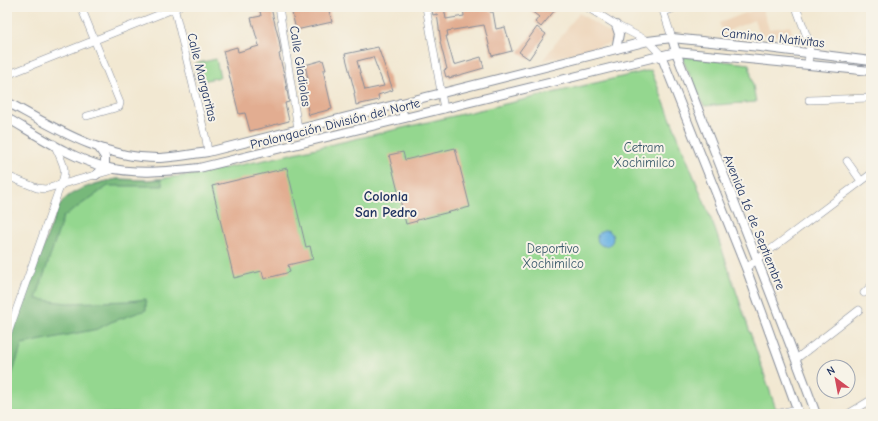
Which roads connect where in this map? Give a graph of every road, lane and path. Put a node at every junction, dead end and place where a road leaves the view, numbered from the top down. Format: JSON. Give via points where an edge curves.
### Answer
{"nodes":[{"id":1,"x":81,"y":7,"type":"edge"},
{"id":2,"x":279,"y":7,"type":"edge"},
{"id":3,"x":426,"y":7,"type":"edge"},
{"id":4,"x":587,"y":7,"type":"edge"},
{"id":5,"x":677,"y":7,"type":"edge"},
{"id":6,"x":796,"y":7,"type":"edge"},
{"id":7,"x":176,"y":8,"type":"edge"},
{"id":8,"x":663,"y":9,"type":"edge"},
{"id":9,"x":616,"y":25,"type":"junction"},
{"id":10,"x":672,"y":38,"type":"junction"},
{"id":11,"x":94,"y":40,"type":"junction"},
{"id":12,"x":648,"y":41,"type":"junction"},
{"id":13,"x":760,"y":47,"type":"junction"},
{"id":14,"x":616,"y":49,"type":"junction"},
{"id":15,"x":676,"y":52,"type":"junction"},
{"id":16,"x":810,"y":53,"type":"junction"},
{"id":17,"x":661,"y":56,"type":"junction"},
{"id":18,"x":758,"y":59,"type":"junction"},
{"id":19,"x":871,"y":61,"type":"edge"},
{"id":20,"x":808,"y":64,"type":"junction"},
{"id":21,"x":871,"y":71,"type":"edge"},
{"id":22,"x":7,"y":74,"type":"edge"},
{"id":23,"x":440,"y":93,"type":"junction"},
{"id":24,"x":871,"y":97,"type":"edge"},
{"id":25,"x":809,"y":100,"type":"dead end"},
{"id":26,"x":7,"y":102,"type":"edge"},
{"id":27,"x":400,"y":103,"type":"junction"},
{"id":28,"x":444,"y":109,"type":"junction"},
{"id":29,"x":87,"y":116,"type":"dead end"},
{"id":30,"x":7,"y":118,"type":"edge"},
{"id":31,"x":404,"y":118,"type":"junction"},
{"id":32,"x":298,"y":129,"type":"junction"},
{"id":33,"x":54,"y":144,"type":"junction"},
{"id":34,"x":711,"y":144,"type":"junction"},
{"id":35,"x":699,"y":147,"type":"junction"},
{"id":36,"x":98,"y":148,"type":"junction"},
{"id":37,"x":208,"y":152,"type":"junction"},
{"id":38,"x":847,"y":161,"type":"dead end"},
{"id":39,"x":105,"y":167,"type":"junction"},
{"id":40,"x":117,"y":169,"type":"junction"},
{"id":41,"x":871,"y":174,"type":"edge"},
{"id":42,"x":96,"y":175,"type":"junction"},
{"id":43,"x":7,"y":176,"type":"edge"},
{"id":44,"x":861,"y":181,"type":"junction"},
{"id":45,"x":61,"y":185,"type":"junction"},
{"id":46,"x":728,"y":188,"type":"junction"},
{"id":47,"x":716,"y":192,"type":"junction"},
{"id":48,"x":757,"y":259,"type":"junction"},
{"id":49,"x":746,"y":268,"type":"junction"},
{"id":50,"x":871,"y":286,"type":"edge"},
{"id":51,"x":864,"y":293,"type":"dead end"},
{"id":52,"x":858,"y":310,"type":"dead end"},
{"id":53,"x":7,"y":336,"type":"edge"},
{"id":54,"x":796,"y":359,"type":"junction"},
{"id":55,"x":871,"y":400,"type":"edge"},
{"id":56,"x":798,"y":411,"type":"edge"},
{"id":57,"x":776,"y":414,"type":"edge"},
{"id":58,"x":816,"y":414,"type":"edge"},
{"id":59,"x":848,"y":414,"type":"edge"}],
"edges":[{"from":1,"to":11,"type":"street"},
{"from":2,"to":32,"type":"street","name":"Calle Gladiolas"},
{"from":3,"to":23,"type":"street"},
{"from":4,"to":9,"type":"street"},
{"from":5,"to":8,"type":"street"},
{"from":6,"to":16,"type":"street","via":[[810,44]]},
{"from":7,"to":11,"type":"street"},
{"from":7,"to":37,"type":"street","name":"Calle Margaritas"},
{"from":8,"to":10,"type":"street"},
{"from":9,"to":12,"type":"street"},
{"from":9,"to":14,"type":"main road","via":[[619,34]]},
{"from":10,"to":12,"type":"main road","name":"Prolongación División del Norte"},
{"from":10,"to":13,"type":"main road","name":"Camino a Nativitas"},
{"from":10,"to":15,"type":"main road","name":"Avenida 16 de Septiembre"},
{"from":11,"to":22,"type":"street"},
{"from":11,"to":29,"type":"street","via":[[120,103],[118,108]]},
{"from":12,"to":14,"type":"main road","name":"Prolongación División del Norte"},
{"from":12,"to":17,"type":"street"},
{"from":13,"to":16,"type":"main road","name":"Camino a Nativitas"},
{"from":13,"to":18,"type":"main road"},
{"from":14,"to":23,"type":"main road","name":"Prolongación División del Norte"},
{"from":15,"to":17,"type":"main road","name":"Prolongación División del Norte"},
{"from":15,"to":18,"type":"main road","name":"Camino a Nativitas"},
{"from":15,"to":34,"type":"main road","name":"Avenida 16 de Septiembre"},
{"from":16,"to":19,"type":"main road","name":"Camino a Nativitas"},
{"from":16,"to":20,"type":"street"},
{"from":17,"to":28,"type":"main road","name":"Prolongación División del Norte"},
{"from":17,"to":35,"type":"main road","name":"Avenida 16 de Septiembre"},
{"from":18,"to":20,"type":"main road","name":"Camino a Nativitas"},
{"from":20,"to":21,"type":"main road","name":"Camino a Nativitas"},
{"from":23,"to":27,"type":"main road","name":"Prolongación División del Norte"},
{"from":23,"to":28,"type":"street"},
{"from":24,"to":25,"type":"street"},
{"from":26,"to":36,"type":"main road","name":"Prolongación División del Norte"},
{"from":27,"to":31,"type":"main road"},
{"from":27,"to":32,"type":"main road","name":"Prolongación División del Norte"},
{"from":28,"to":31,"type":"main road","name":"Prolongación División del Norte"},
{"from":30,"to":33,"type":"main road","name":"Prolongación División del Norte"},
{"from":31,"to":40,"type":"main road","name":"Prolongación División del Norte","via":[[199,168],[144,172]]},
{"from":32,"to":37,"type":"main road","name":"Prolongación División del Norte"},
{"from":33,"to":39,"type":"main road","name":"Prolongación División del Norte"},
{"from":33,"to":45,"type":"street","via":[[64,166],[65,175]]},
{"from":34,"to":35,"type":"main road"},
{"from":34,"to":46,"type":"main road","name":"Avenida 16 de Septiembre"},
{"from":35,"to":47,"type":"main road","name":"Avenida 16 de Septiembre"},
{"from":36,"to":37,"type":"main road","name":"Prolongación División del Norte","via":[[122,154],[159,158]]},
{"from":36,"to":39,"type":"main road","via":[[105,157]]},
{"from":38,"to":44,"type":"street"},
{"from":39,"to":40,"type":"main road","name":"Prolongación División del Norte"},
{"from":39,"to":42,"type":"main road"},
{"from":40,"to":42,"type":"street"},
{"from":41,"to":44,"type":"street"},
{"from":42,"to":45,"type":"street"},
{"from":43,"to":45,"type":"street","via":[[37,188]]},
{"from":44,"to":48,"type":"street"},
{"from":45,"to":53,"type":"street"},
{"from":46,"to":47,"type":"main road"},
{"from":46,"to":48,"type":"main road","name":"Avenida 16 de Septiembre"},
{"from":47,"to":49,"type":"main road","name":"Avenida 16 de Septiembre"},
{"from":48,"to":49,"type":"street"},
{"from":48,"to":54,"type":"main road","name":"Avenida 16 de Septiembre"},
{"from":49,"to":56,"type":"main road","name":"Avenida 16 de Septiembre"},
{"from":50,"to":51,"type":"street"},
{"from":52,"to":54,"type":"street"},
{"from":54,"to":58,"type":"main road","name":"Avenida 16 de Septiembre"},
{"from":55,"to":59,"type":"street"},
{"from":56,"to":57,"type":"street"}]}
